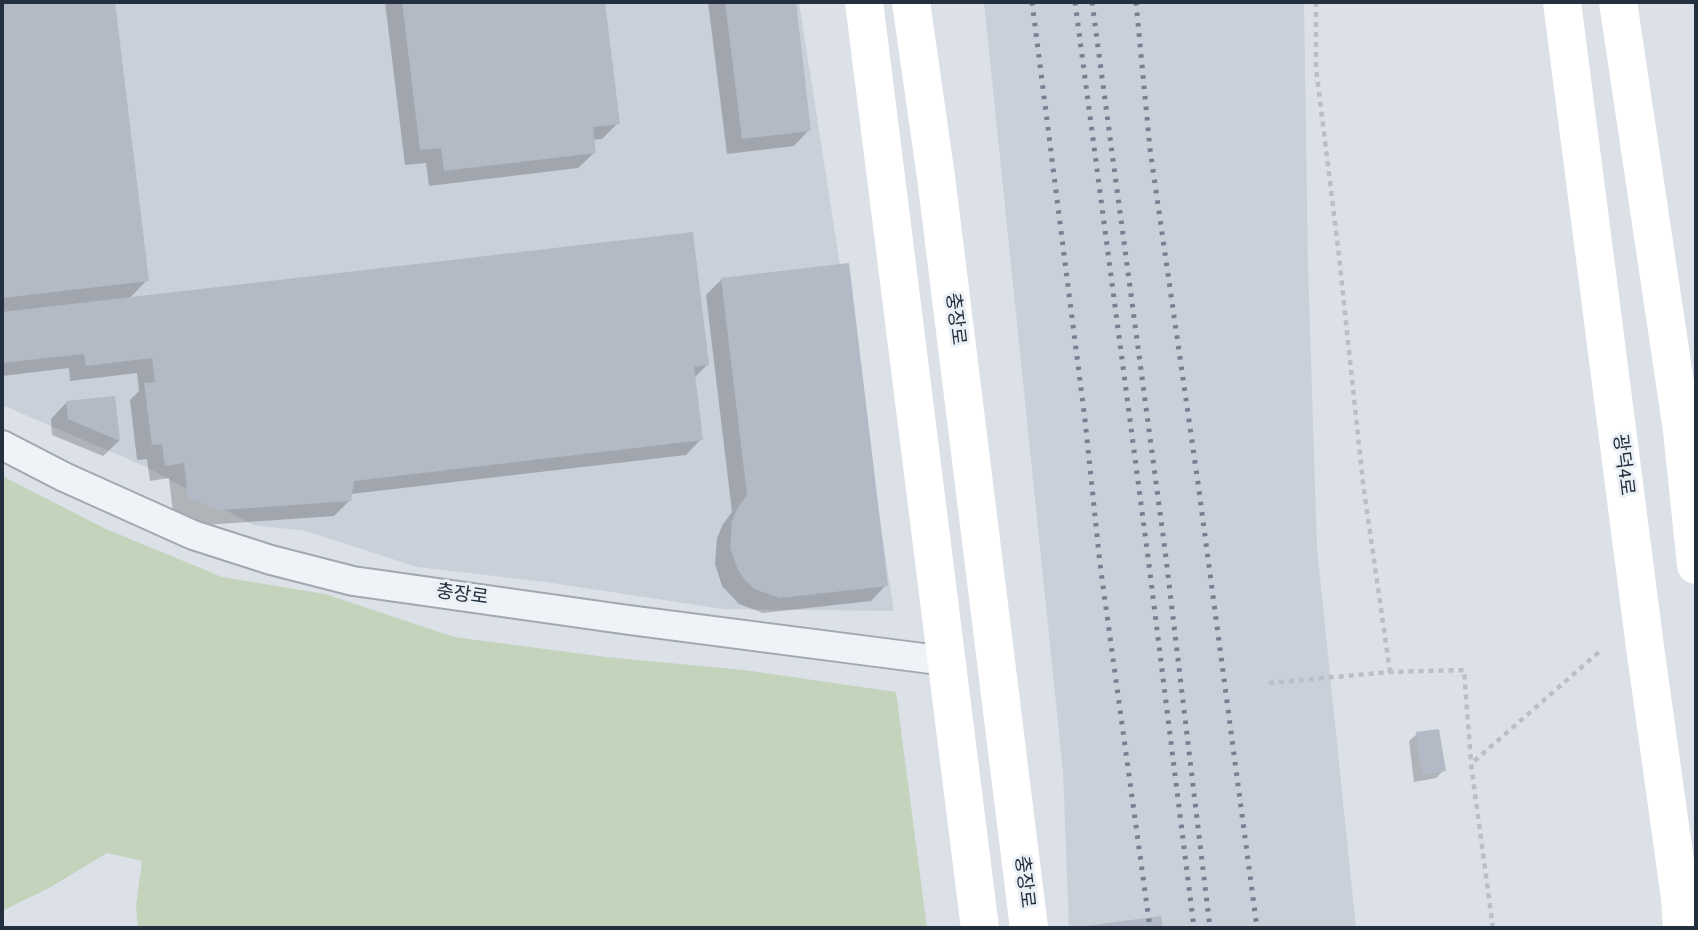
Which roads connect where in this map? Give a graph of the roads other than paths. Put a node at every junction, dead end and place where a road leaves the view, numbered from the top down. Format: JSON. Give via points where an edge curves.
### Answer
{"nodes":[{"id":1,"x":864,"y":2,"type":"edge"},
{"id":2,"x":911,"y":2,"type":"edge"},
{"id":3,"x":1562,"y":2,"type":"edge"},
{"id":4,"x":1618,"y":2,"type":"edge"},
{"id":5,"x":1689,"y":430,"type":"edge"},
{"id":6,"x":2,"y":445,"type":"edge"},
{"id":7,"x":1696,"y":565,"type":"edge"},
{"id":8,"x":946,"y":661,"type":"junction"},
{"id":9,"x":1686,"y":907,"type":"edge"},
{"id":10,"x":980,"y":928,"type":"edge"},
{"id":11,"x":1029,"y":928,"type":"edge"}],
"edges":[{"from":1,"to":8,"type":"street"},
{"from":2,"to":11,"type":"street","name":"충장로"},
{"from":3,"to":9,"type":"street","name":"광덕4로","via":[[1647,660]]},
{"from":4,"to":5,"type":"street"},
{"from":5,"to":7,"type":"street"},
{"from":6,"to":8,"type":"street","name":"충장로","via":[[193,534],[353,580]]},
{"from":8,"to":10,"type":"street"}]}
